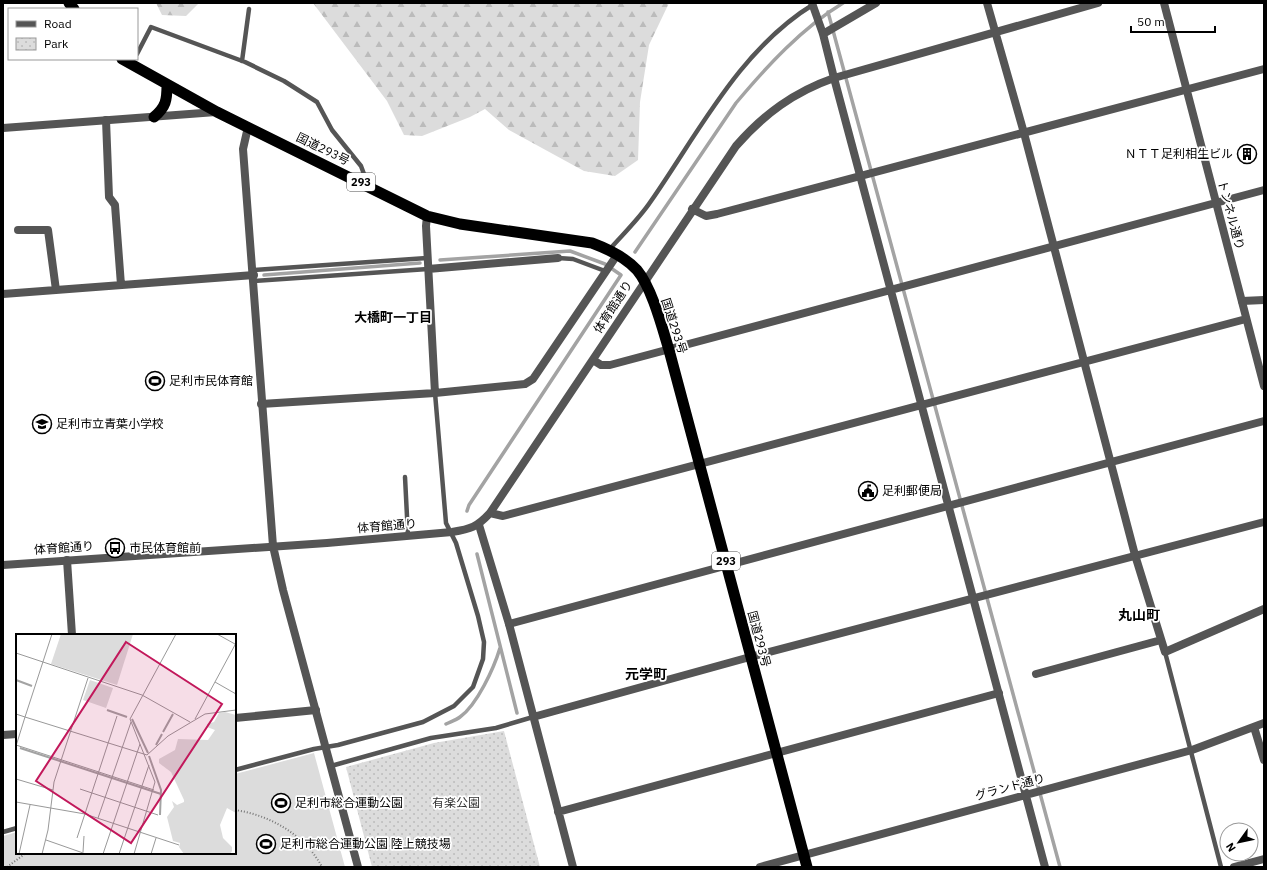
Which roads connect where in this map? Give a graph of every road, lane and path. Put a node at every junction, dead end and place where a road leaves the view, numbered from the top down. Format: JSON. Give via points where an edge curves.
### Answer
{"nodes":[{"id":1,"x":876,"y":3,"type":"edge"},
{"id":2,"x":987,"y":3,"type":"edge"},
{"id":3,"x":1098,"y":3,"type":"edge"},
{"id":4,"x":1164,"y":3,"type":"edge"},
{"id":5,"x":814,"y":5,"type":"edge"},
{"id":6,"x":249,"y":9,"type":"dead end"},
{"id":7,"x":822,"y":31,"type":"junction"},
{"id":8,"x":995,"y":32,"type":"junction"},
{"id":9,"x":138,"y":52,"type":"edge"},
{"id":10,"x":129,"y":61,"type":"edge"},
{"id":11,"x":242,"y":61,"type":"junction"},
{"id":12,"x":1264,"y":69,"type":"edge"},
{"id":13,"x":834,"y":78,"type":"junction"},
{"id":14,"x":167,"y":85,"type":"junction"},
{"id":15,"x":1187,"y":89,"type":"junction"},
{"id":16,"x":217,"y":112,"type":"junction"},
{"id":17,"x":154,"y":117,"type":"junction"},
{"id":18,"x":106,"y":120,"type":"junction"},
{"id":19,"x":248,"y":127,"type":"junction"},
{"id":20,"x":3,"y":128,"type":"edge"},
{"id":21,"x":1024,"y":133,"type":"junction"},
{"id":22,"x":861,"y":176,"type":"junction"},
{"id":23,"x":368,"y":185,"type":"junction"},
{"id":24,"x":1264,"y":190,"type":"edge"},
{"id":25,"x":1215,"y":203,"type":"junction"},
{"id":26,"x":692,"y":210,"type":"junction"},
{"id":27,"x":427,"y":216,"type":"junction"},
{"id":28,"x":18,"y":230,"type":"dead end"},
{"id":29,"x":1052,"y":245,"type":"junction"},
{"id":30,"x":613,"y":252,"type":"junction"},
{"id":31,"x":427,"y":258,"type":"junction"},
{"id":32,"x":558,"y":258,"type":"joint"},
{"id":33,"x":428,"y":268,"type":"junction"},
{"id":34,"x":606,"y":271,"type":"junction"},
{"id":35,"x":254,"y":275,"type":"junction"},
{"id":36,"x":643,"y":282,"type":"junction"},
{"id":37,"x":121,"y":285,"type":"junction"},
{"id":38,"x":891,"y":289,"type":"junction"},
{"id":39,"x":56,"y":290,"type":"junction"},
{"id":40,"x":3,"y":294,"type":"edge"},
{"id":41,"x":1264,"y":300,"type":"edge"},
{"id":42,"x":1242,"y":301,"type":"junction"},
{"id":43,"x":1246,"y":319,"type":"junction"},
{"id":44,"x":669,"y":350,"type":"junction"},
{"id":45,"x":593,"y":360,"type":"junction"},
{"id":46,"x":1083,"y":362,"type":"junction"},
{"id":47,"x":1264,"y":386,"type":"edge"},
{"id":48,"x":435,"y":393,"type":"junction"},
{"id":49,"x":262,"y":404,"type":"junction"},
{"id":50,"x":921,"y":405,"type":"junction"},
{"id":51,"x":1264,"y":421,"type":"edge"},
{"id":52,"x":1110,"y":462,"type":"junction"},
{"id":53,"x":699,"y":465,"type":"junction"},
{"id":54,"x":405,"y":477,"type":"dead end"},
{"id":55,"x":949,"y":506,"type":"junction"},
{"id":56,"x":490,"y":512,"type":"junction"},
{"id":57,"x":1264,"y":522,"type":"edge"},
{"id":58,"x":479,"y":525,"type":"junction"},
{"id":59,"x":452,"y":532,"type":"junction"},
{"id":60,"x":408,"y":536,"type":"junction"},
{"id":61,"x":273,"y":546,"type":"junction"},
{"id":62,"x":1135,"y":555,"type":"junction"},
{"id":63,"x":67,"y":560,"type":"junction"},
{"id":64,"x":3,"y":565,"type":"edge"},
{"id":65,"x":727,"y":566,"type":"junction"},
{"id":66,"x":973,"y":599,"type":"junction"},
{"id":67,"x":1264,"y":609,"type":"edge"},
{"id":68,"x":508,"y":624,"type":"junction"},
{"id":69,"x":72,"y":634,"type":"edge"},
{"id":70,"x":1161,"y":640,"type":"junction"},
{"id":71,"x":1165,"y":652,"type":"junction"},
{"id":72,"x":750,"y":657,"type":"junction"},
{"id":73,"x":1036,"y":674,"type":"dead end"},
{"id":74,"x":998,"y":693,"type":"junction"},
{"id":75,"x":316,"y":710,"type":"junction"},
{"id":76,"x":533,"y":717,"type":"junction"},
{"id":77,"x":236,"y":718,"type":"edge"},
{"id":78,"x":1264,"y":723,"type":"edge"},
{"id":79,"x":1254,"y":727,"type":"junction"},
{"id":80,"x":16,"y":734,"type":"edge"},
{"id":81,"x":3,"y":735,"type":"edge"},
{"id":82,"x":326,"y":747,"type":"junction"},
{"id":83,"x":1192,"y":750,"type":"junction"},
{"id":84,"x":777,"y":752,"type":"junction"},
{"id":85,"x":1264,"y":760,"type":"edge"},
{"id":86,"x":331,"y":766,"type":"junction"},
{"id":87,"x":236,"y":770,"type":"edge"},
{"id":88,"x":1026,"y":796,"type":"junction"},
{"id":89,"x":236,"y":810,"type":"edge"},
{"id":90,"x":558,"y":812,"type":"junction"},
{"id":91,"x":16,"y":828,"type":"edge"},
{"id":92,"x":3,"y":832,"type":"edge"},
{"id":93,"x":25,"y":854,"type":"edge"},
{"id":94,"x":804,"y":855,"type":"junction"},
{"id":95,"x":1264,"y":859,"type":"edge"},
{"id":96,"x":7,"y":867,"type":"edge"},
{"id":97,"x":322,"y":867,"type":"edge"},
{"id":98,"x":358,"y":867,"type":"edge"},
{"id":99,"x":573,"y":867,"type":"edge"},
{"id":100,"x":760,"y":867,"type":"edge"},
{"id":101,"x":807,"y":867,"type":"edge"},
{"id":102,"x":1045,"y":867,"type":"edge"},
{"id":103,"x":1221,"y":867,"type":"edge"},
{"id":104,"x":1234,"y":867,"type":"edge"}],
"edges":[{"from":1,"to":7,"type":"street"},
{"from":2,"to":8,"type":"street"},
{"from":3,"to":8,"type":"street","name":"体育館通り"},
{"from":4,"to":15,"type":"street","name":"トンネル通り"},
{"from":5,"to":7,"type":"street"},
{"from":5,"to":30,"type":"lane","via":[[783,25],[751,58]]},
{"from":6,"to":11,"type":"lane"},
{"from":7,"to":13,"type":"street"},
{"from":8,"to":13,"type":"street","name":"体育館通り"},
{"from":8,"to":21,"type":"street"},
{"from":9,"to":11,"type":"lane","via":[[151,27]]},
{"from":10,"to":14,"type":"highway","name":"国道293号","number":"293"},
{"from":11,"to":23,"type":"lane","via":[[284,81],[317,102],[332,130],[355,156]]},
{"from":12,"to":15,"type":"street"},
{"from":13,"to":22,"type":"street"},
{"from":13,"to":26,"type":"street","name":"体育館通り","via":[[818,83],[792,97],[756,124],[736,146]]},
{"from":14,"to":16,"type":"highway","name":"国道293号","number":"293"},
{"from":14,"to":17,"type":"highway","via":[[167,101]]},
{"from":15,"to":21,"type":"street"},
{"from":15,"to":25,"type":"street","name":"トンネル通り"},
{"from":16,"to":17,"type":"street"},
{"from":16,"to":19,"type":"highway","name":"国道293号","number":"293"},
{"from":17,"to":18,"type":"street"},
{"from":18,"to":20,"type":"street"},
{"from":18,"to":37,"type":"street","via":[[109,198],[115,205]]},
{"from":19,"to":23,"type":"highway","name":"国道293号","number":"293"},
{"from":19,"to":35,"type":"street","via":[[243,149]]},
{"from":21,"to":22,"type":"street"},
{"from":21,"to":29,"type":"street"},
{"from":22,"to":26,"type":"street","via":[[717,214],[706,216]]},
{"from":22,"to":38,"type":"street"},
{"from":23,"to":27,"type":"highway","name":"国道293号","number":"293"},
{"from":24,"to":25,"type":"street"},
{"from":25,"to":29,"type":"street"},
{"from":25,"to":42,"type":"street","name":"トンネル通り"},
{"from":26,"to":36,"type":"street","name":"体育館通り"},
{"from":27,"to":30,"type":"highway","name":"国道293号","number":"293","via":[[460,224],[592,243]]},
{"from":27,"to":31,"type":"street"},
{"from":28,"to":39,"type":"street","via":[[48,230]]},
{"from":29,"to":38,"type":"street"},
{"from":29,"to":46,"type":"street"},
{"from":30,"to":34,"type":"street"},
{"from":30,"to":36,"type":"highway","name":"国道293号","number":"293","via":[[637,270]]},
{"from":31,"to":33,"type":"street"},
{"from":31,"to":35,"type":"lane"},
{"from":32,"to":33,"type":"street"},
{"from":32,"to":34,"type":"lane","via":[[574,258]]},
{"from":33,"to":35,"type":"lane"},
{"from":33,"to":48,"type":"street"},
{"from":34,"to":48,"type":"street","via":[[533,379],[519,386]]},
{"from":35,"to":37,"type":"street"},
{"from":35,"to":49,"type":"street"},
{"from":36,"to":44,"type":"highway","name":"国道293号","number":"293","via":[[657,309]]},
{"from":36,"to":45,"type":"street","name":"体育館通り"},
{"from":37,"to":39,"type":"street"},
{"from":38,"to":44,"type":"street"},
{"from":38,"to":50,"type":"street"},
{"from":39,"to":40,"type":"street"},
{"from":41,"to":42,"type":"street"},
{"from":42,"to":43,"type":"street","name":"トンネル通り"},
{"from":43,"to":46,"type":"street"},
{"from":43,"to":47,"type":"street","name":"トンネル通り"},
{"from":44,"to":45,"type":"street","via":[[610,365],[601,365]]},
{"from":44,"to":53,"type":"highway","name":"国道293号","number":"293"},
{"from":45,"to":56,"type":"street","name":"体育館通り"},
{"from":46,"to":50,"type":"street"},
{"from":46,"to":52,"type":"street"},
{"from":48,"to":49,"type":"street"},
{"from":48,"to":59,"type":"lane","via":[[446,523]]},
{"from":49,"to":61,"type":"street"},
{"from":50,"to":53,"type":"street"},
{"from":50,"to":55,"type":"street"},
{"from":51,"to":52,"type":"street"},
{"from":52,"to":55,"type":"street"},
{"from":52,"to":62,"type":"street"},
{"from":53,"to":56,"type":"street","via":[[503,516]]},
{"from":53,"to":65,"type":"highway","name":"国道293号","number":"293"},
{"from":54,"to":60,"type":"lane"},
{"from":55,"to":65,"type":"street"},
{"from":55,"to":66,"type":"street"},
{"from":56,"to":58,"type":"street","name":"体育館通り"},
{"from":57,"to":62,"type":"street"},
{"from":58,"to":59,"type":"street","name":"体育館通り"},
{"from":58,"to":68,"type":"street"},
{"from":59,"to":60,"type":"street","name":"体育館通り"},
{"from":59,"to":82,"type":"lane","via":[[484,642],[483,659],[473,687],[454,706],[423,722]]},
{"from":60,"to":61,"type":"street","name":"体育館通り"},
{"from":61,"to":63,"type":"street","name":"体育館通り"},
{"from":61,"to":75,"type":"street"},
{"from":62,"to":66,"type":"street"},
{"from":62,"to":70,"type":"street"},
{"from":63,"to":64,"type":"street","name":"体育館通り"},
{"from":63,"to":69,"type":"street"},
{"from":65,"to":68,"type":"street"},
{"from":65,"to":72,"type":"highway","name":"国道293号","number":"293"},
{"from":66,"to":72,"type":"street"},
{"from":66,"to":74,"type":"street"},
{"from":67,"to":71,"type":"street"},
{"from":68,"to":76,"type":"street"},
{"from":70,"to":71,"type":"street"},
{"from":70,"to":73,"type":"street"},
{"from":71,"to":83,"type":"lane"},
{"from":72,"to":76,"type":"street"},
{"from":72,"to":84,"type":"highway","name":"国道293号","number":"293"},
{"from":74,"to":84,"type":"street"},
{"from":74,"to":88,"type":"street"},
{"from":75,"to":77,"type":"street"},
{"from":75,"to":82,"type":"street"},
{"from":76,"to":86,"type":"lane","via":[[496,728],[431,738]]},
{"from":76,"to":90,"type":"street"},
{"from":78,"to":79,"type":"street","name":"グランド通り"},
{"from":79,"to":83,"type":"street","name":"グランド通り"},
{"from":79,"to":85,"type":"street"},
{"from":80,"to":81,"type":"street"},
{"from":82,"to":86,"type":"street"},
{"from":82,"to":87,"type":"lane"},
{"from":83,"to":88,"type":"street","name":"グランド通り"},
{"from":83,"to":103,"type":"lane"},
{"from":84,"to":90,"type":"street"},
{"from":84,"to":94,"type":"highway","name":"国道293号","number":"293"},
{"from":86,"to":98,"type":"street"},
{"from":88,"to":94,"type":"street","name":"グランド通り"},
{"from":88,"to":102,"type":"street"},
{"from":89,"to":97,"type":"path","via":[[272,820],[286,827],[311,851]]},
{"from":90,"to":99,"type":"street"},
{"from":91,"to":92,"type":"lane"},
{"from":93,"to":96,"type":"path"},
{"from":94,"to":100,"type":"street","name":"グランド通り"},
{"from":94,"to":101,"type":"highway","name":"国道293号","number":"293"},
{"from":95,"to":104,"type":"street"}]}
